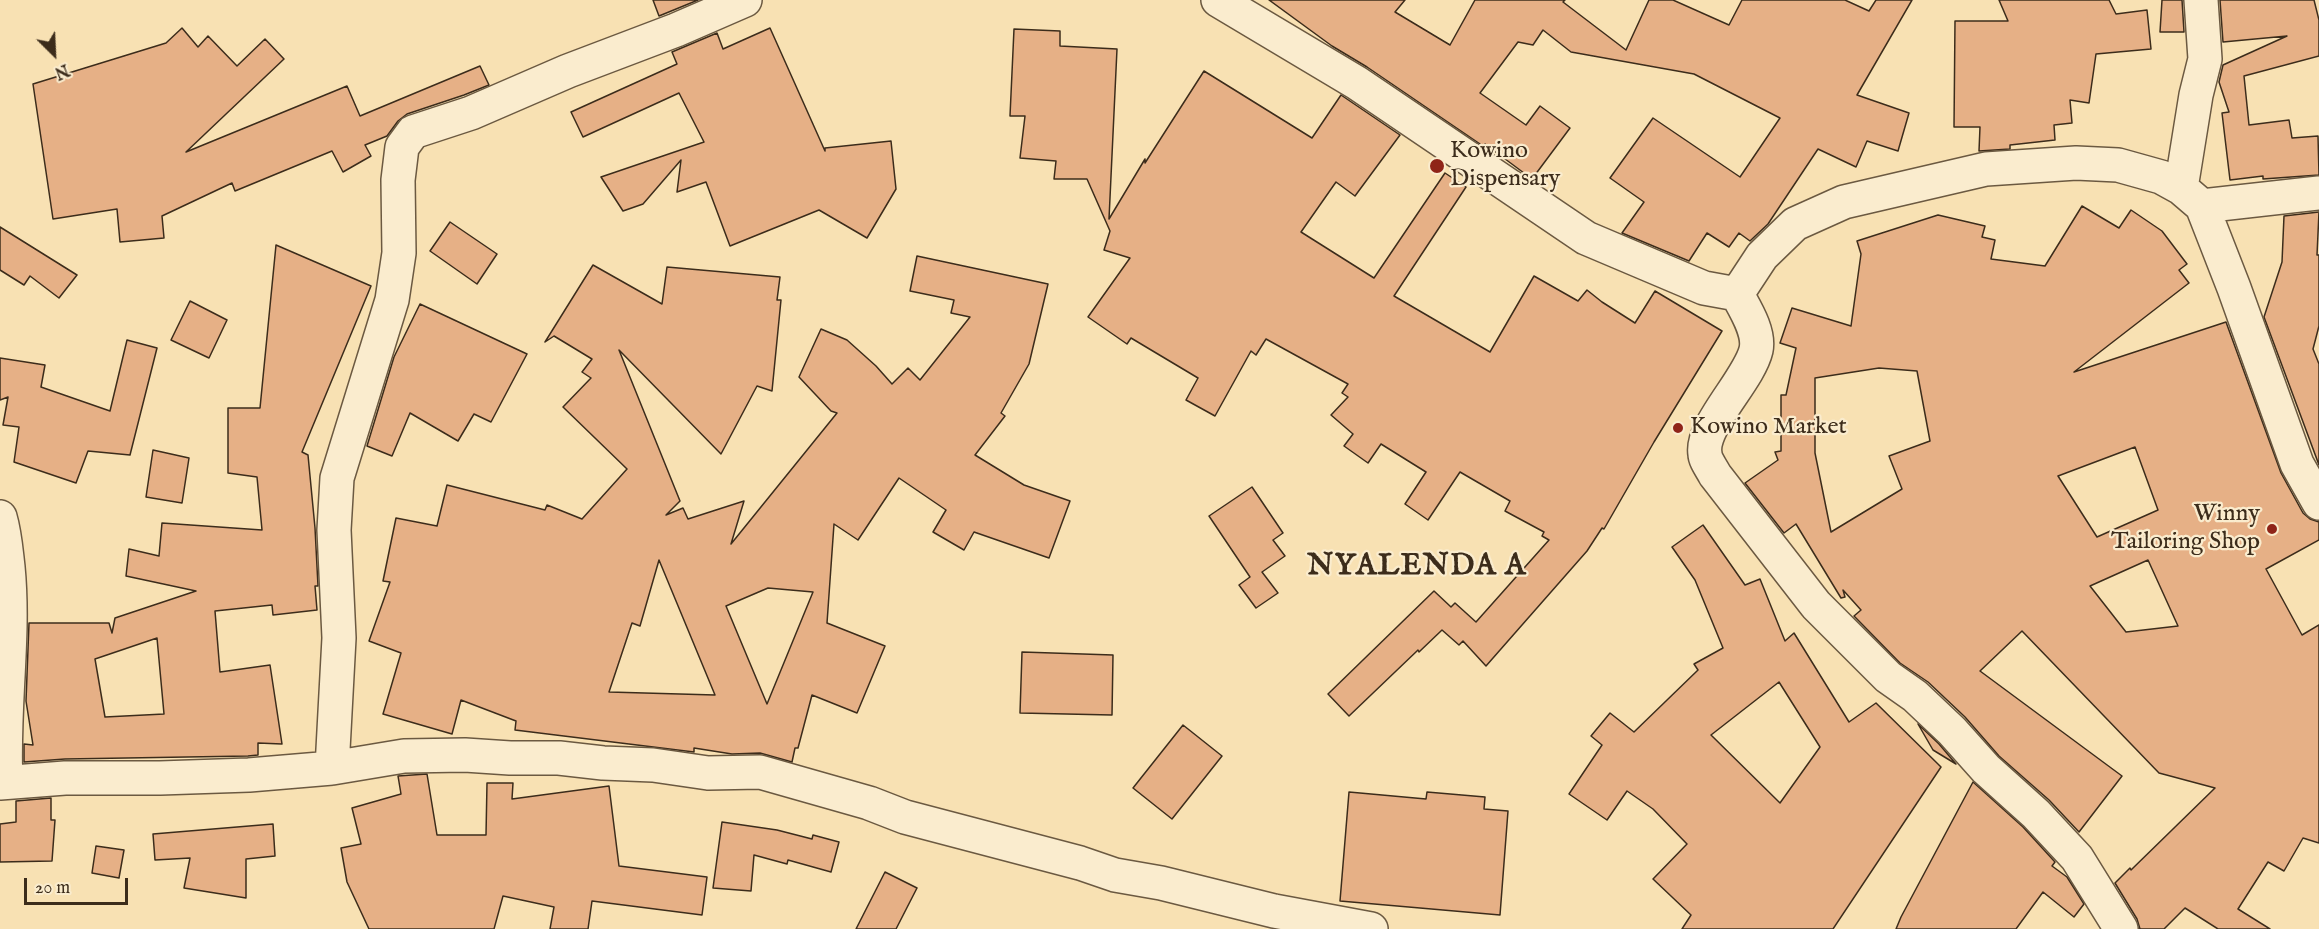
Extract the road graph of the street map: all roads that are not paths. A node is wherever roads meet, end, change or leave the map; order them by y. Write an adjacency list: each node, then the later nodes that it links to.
1 (745, 0): 10 (street)
2 (1218, 0): 4 (street)
3 (2201, 0): 6 (street)
4 (1247, 9): 7 (street)
5 (2319, 193): 6 (street)
6 (2192, 197): 7 (street); 8 (street)
7 (1737, 294): 13 (street)
8 (2319, 503)
9 (0, 517): 11 (street)
10 (332, 768): 11 (street); 12 (street)
11 (3, 783)
12 (1371, 929)
13 (2121, 929)

